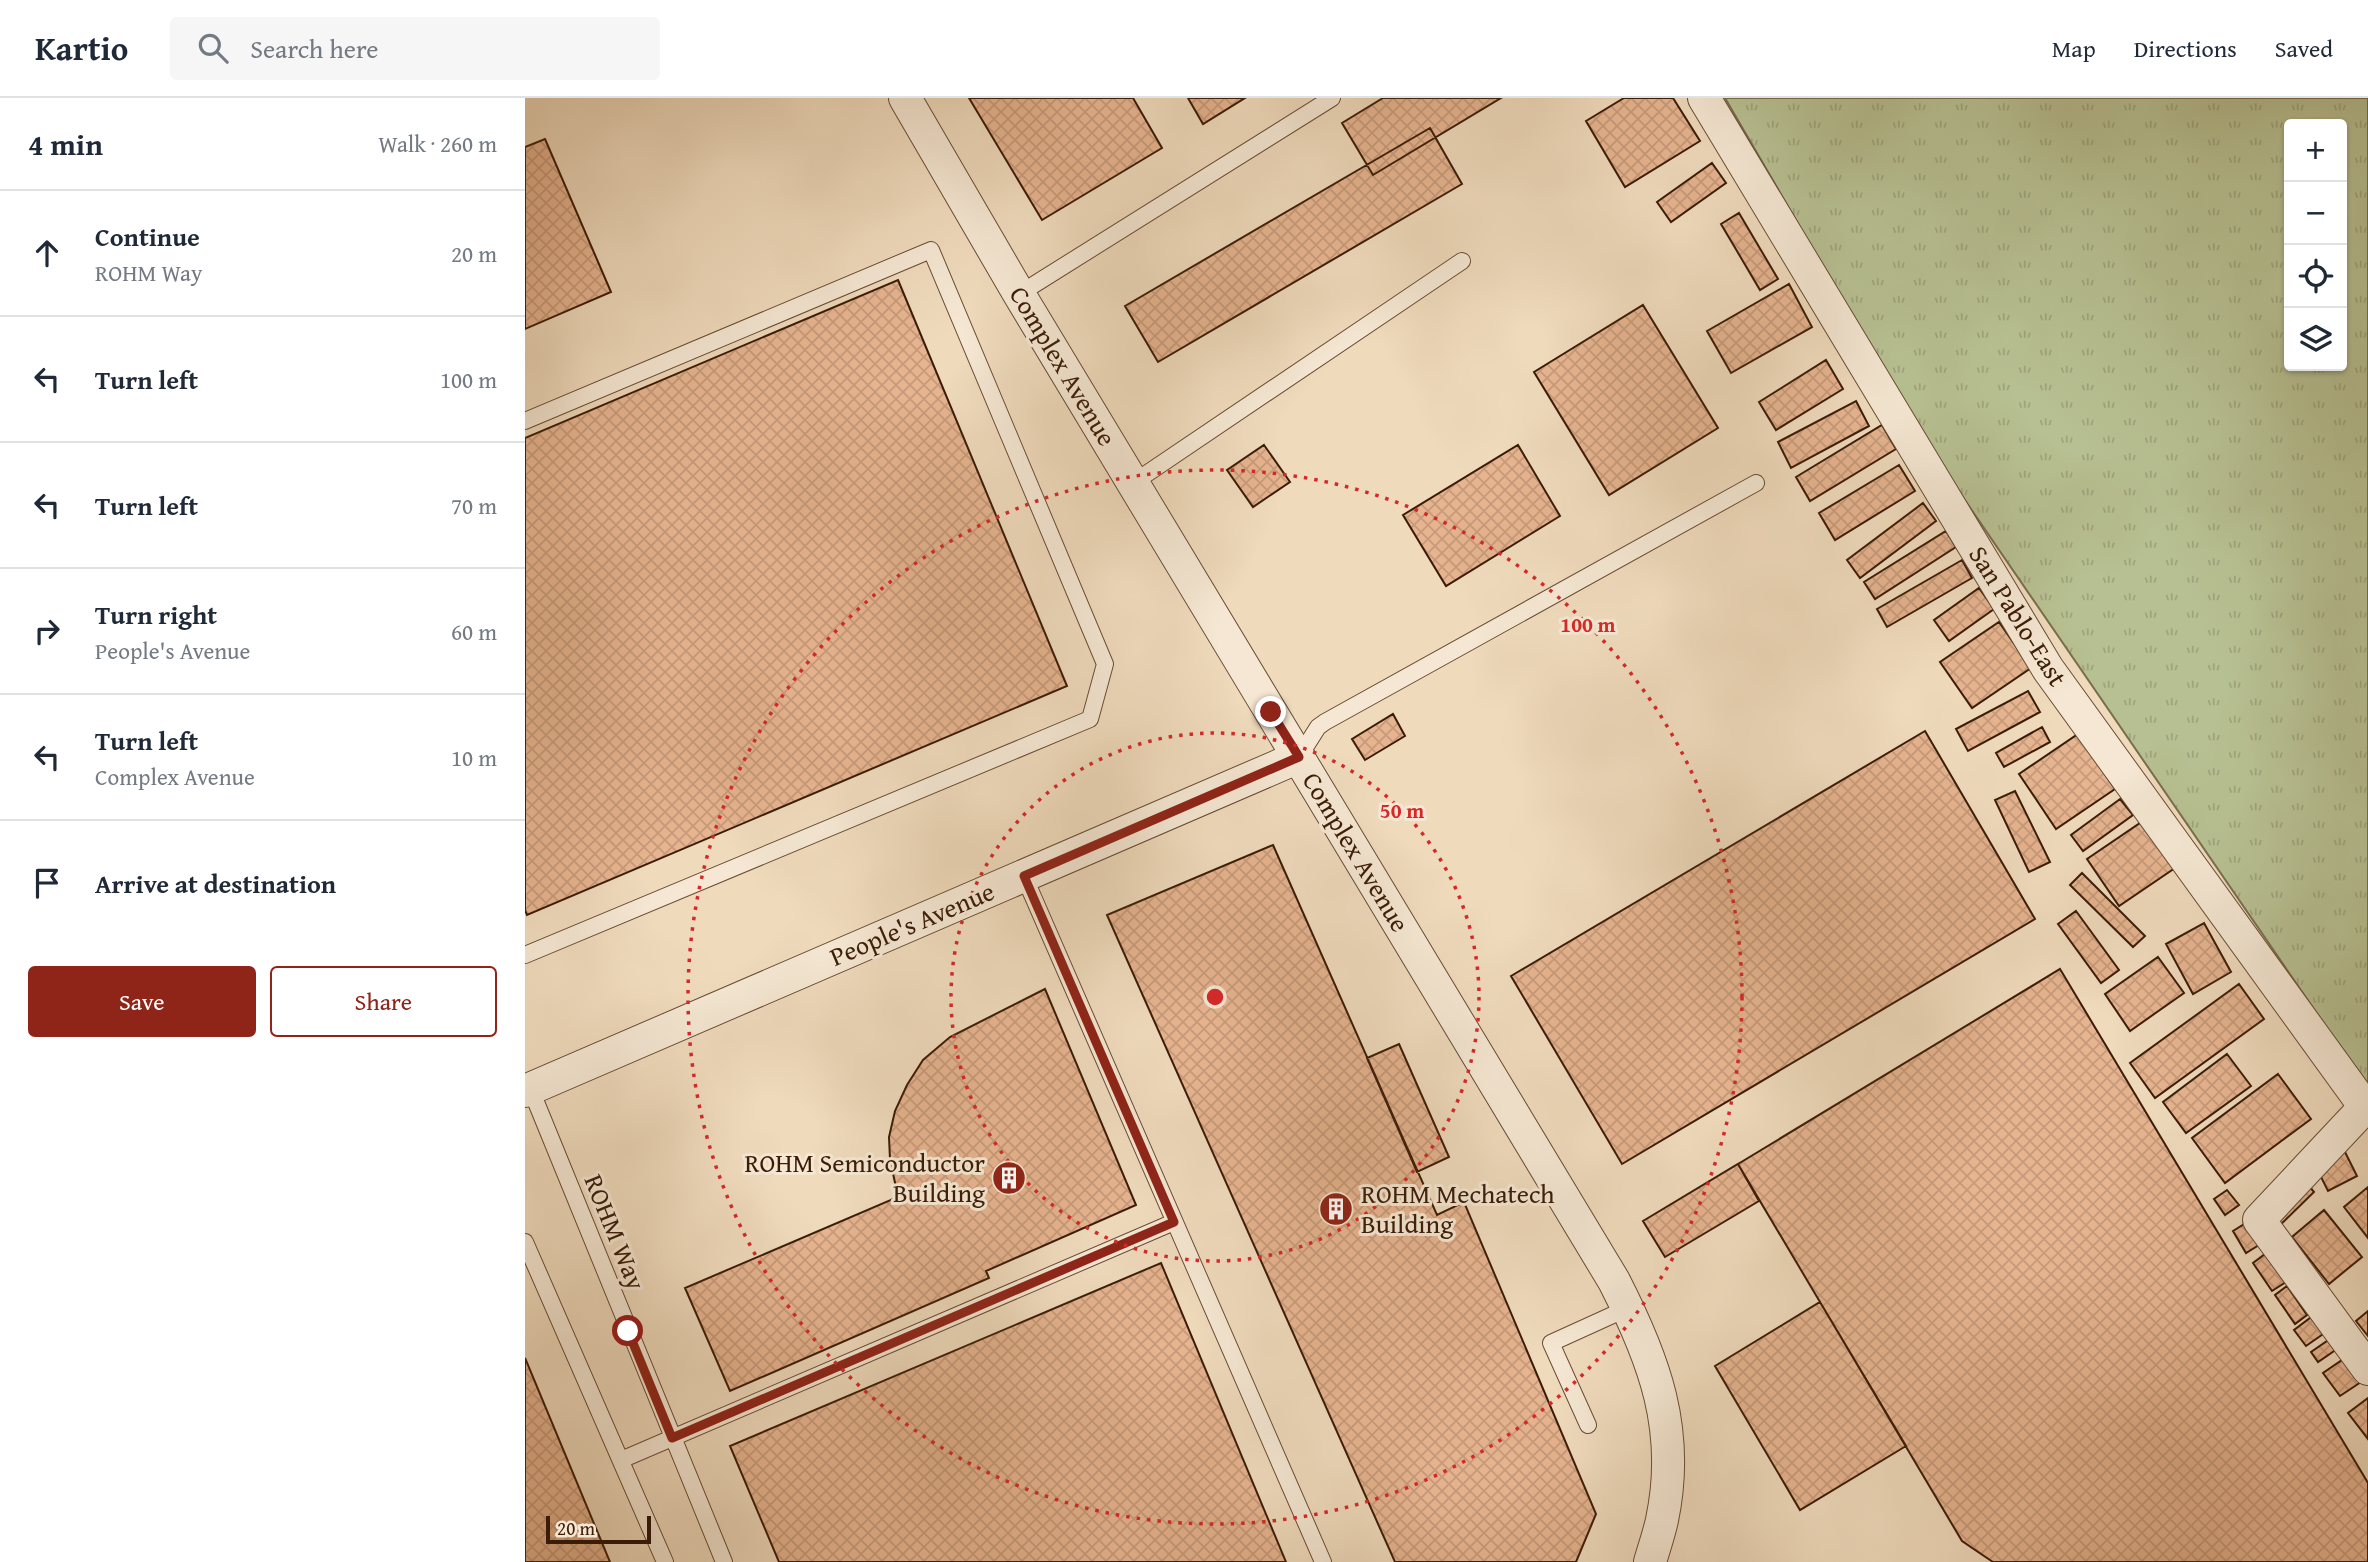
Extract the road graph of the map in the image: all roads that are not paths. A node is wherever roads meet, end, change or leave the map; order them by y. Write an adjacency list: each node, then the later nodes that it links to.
1 (905, 98): 5 (street, Complex Avenue)
2 (1332, 98): 5 (lane)
3 (1704, 98): 13 (street, San Pablo-East)
4 (1462, 261): 7 (lane)
5 (1019, 294): 7 (street, Complex Avenue)
6 (525, 421): 11 (lane)
7 (1133, 483): 9 (street, Complex Avenue)
8 (1756, 483): 9 (lane)
9 (1299, 757): 10 (street, People's Avenue); 16 (street, Complex Avenue)
10 (1024, 876): 12 (street, People's Avenue); 14 (lane)
11 (525, 955)
12 (527, 1085): 19 (lane, ROHM Way)
13 (2366, 1109): 17 (street)
14 (1174, 1222): 19 (lane); 23 (lane)
15 (525, 1242): 20 (lane)
16 (1628, 1308): 18 (lane); 24 (street, Complex Avenue)
17 (2368, 1369)
18 (1588, 1425)
19 (672, 1438): 20 (lane); 22 (lane, ROHM Way)
20 (621, 1460): 21 (lane)
21 (665, 1562)
22 (724, 1562)
23 (1323, 1562)
24 (1650, 1562)

